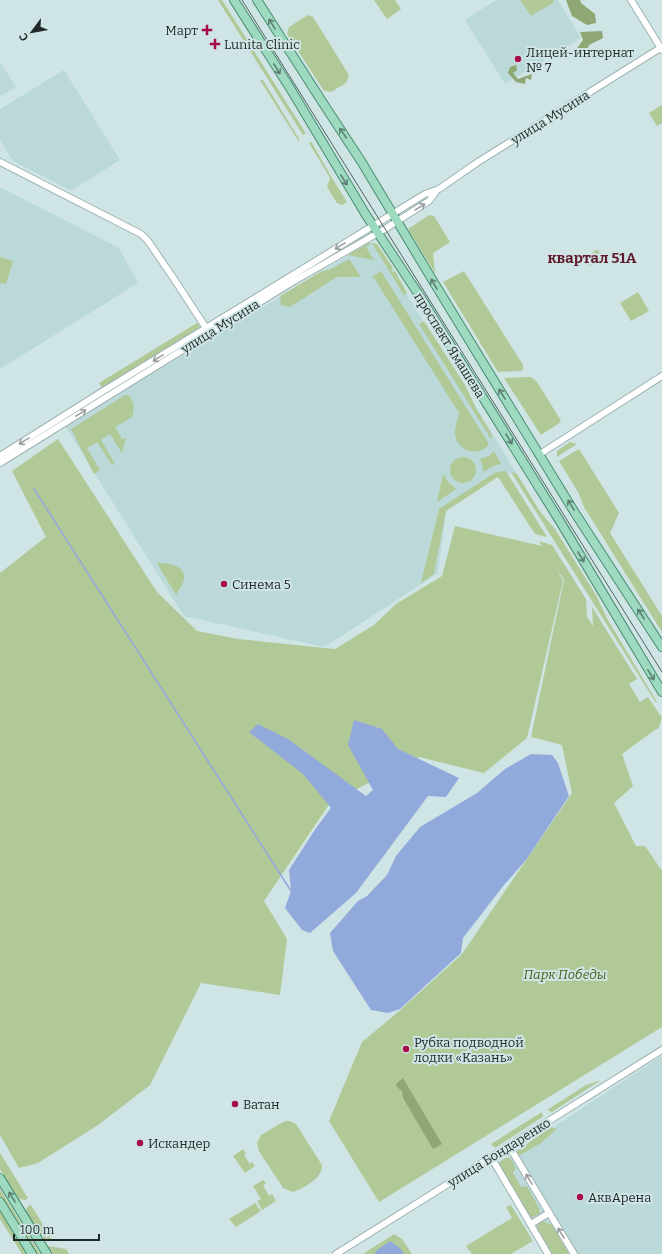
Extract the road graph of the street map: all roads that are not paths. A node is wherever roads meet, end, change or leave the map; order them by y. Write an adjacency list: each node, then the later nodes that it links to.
1 (234, 0): 7 (main road, проспект Ямашева, one-way to 7)
2 (257, 0): 6 (main road, проспект Ямашева, one-way to 2)
3 (631, 0): 4 (street)
4 (662, 48): 6 (street, улица Мусина)
5 (0, 162): 8 (street)
6 (395, 218): 7 (street, улица Мусина); 10 (main road, проспект Ямашева, one-way to 6)
7 (376, 229): 8 (street, улица Мусина); 14 (main road, проспект Ямашева, one-way to 14)
8 (208, 331): 11 (street, улица Мусина, one-way to 11); 12 (street, улица Мусина, one-way to 8)
9 (662, 376): 10 (street)
10 (540, 454): 13 (main road, проспект Ямашева, one-way to 10)
11 (0, 456)
12 (0, 463)
13 (662, 647)
14 (662, 692)
15 (662, 1050): 16 (street, улица Бондаренко)
16 (509, 1146): 17 (street, улица Бондаренко); 20 (street, one-way to 16)
17 (491, 1157): 21 (street); 24 (street, улица Бондаренко)
18 (0, 1178): 23 (main road, one-way to 18)
19 (0, 1202): 22 (main road)
20 (549, 1213): 21 (street); 26 (street, one-way to 20)
21 (531, 1224): 25 (street)
22 (32, 1254)
23 (47, 1254)
24 (336, 1254)
25 (548, 1254)
26 (574, 1254)

